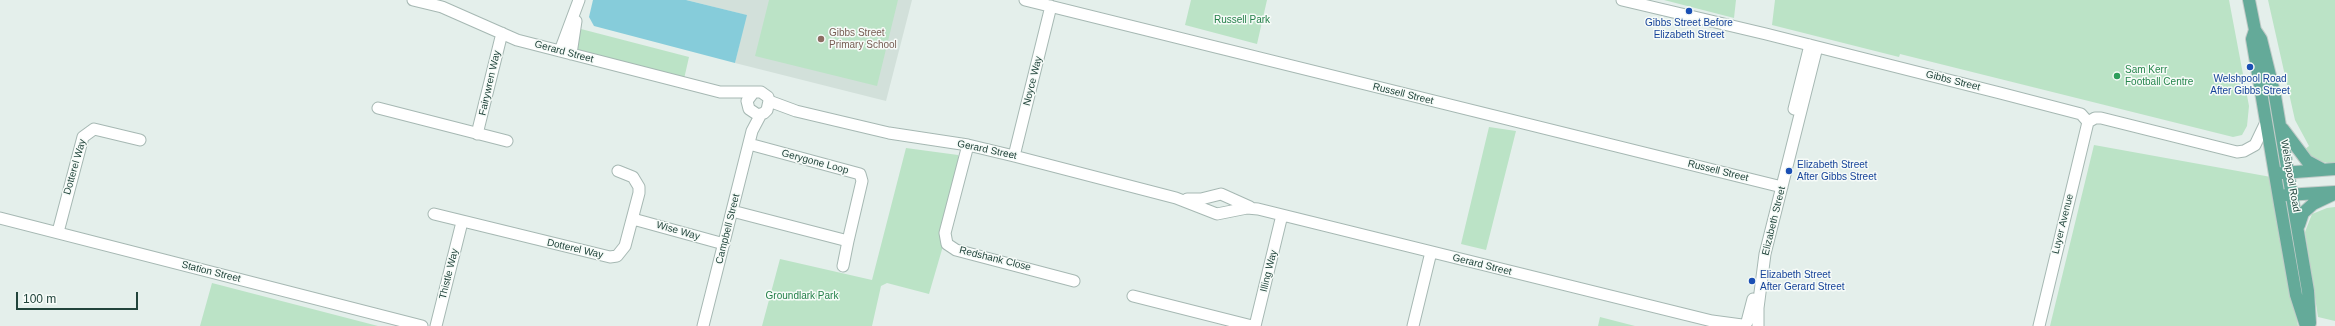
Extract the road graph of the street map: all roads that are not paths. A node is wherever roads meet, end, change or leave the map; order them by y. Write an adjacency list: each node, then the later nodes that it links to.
1 (413, 0): 8 (street, Gerard Street)
2 (1025, 0): 6 (street, Russell Street)
3 (1622, 0): 9 (street, Gibbs Street)
4 (2249, 0): 7 (main road, Welshpool Road)
5 (578, 1): 10 (street)
6 (1051, 6): 23 (street, Noyce Way); 29 (street, Russell Street)
7 (2255, 30): 16 (main road, Welshpool Road); 17 (main road, Welshpool Road)
8 (502, 33): 10 (street, Gerard Street); 18 (street, Fairywren Way)
9 (1813, 46): 15 (street, Gibbs Street); 29 (street, Elizabeth Street)
10 (566, 53): 11 (street, Gerard Street)
11 (720, 92): 12 (street, Gerard Street); 14 (street, Gerard Street)
12 (753, 94): 14 (street); 14 (street, Gerard Street)
13 (378, 108): 18 (street)
14 (759, 109): 21 (street, Campbell Street); 22 (street, Gerard Street)
15 (2088, 122): 16 (street); 56 (street, Luyer Avenue)
16 (2266, 122): 28 (main road, Welshpool Road)
17 (2280, 126): 24 (main road); 27 (main road, Welshpool Road)
18 (477, 134): 20 (street)
19 (140, 140): 42 (street, Dotterel Way)
20 (507, 141)
21 (749, 144): 35 (street, Campbell Street); 43 (street, Gerygone Loop)
22 (968, 145): 23 (street, Gerard Street); 47 (street, Redshank Close)
23 (1014, 156): 33 (street, Gerard Street)
24 (2322, 169): 25 (main road); 27 (main road)
25 (2335, 169)
26 (618, 171): 39 (street, Dotterel Way)
27 (2289, 172): 28 (main road); 31 (main road, Welshpool Road)
28 (2275, 174): 32 (main road, Welshpool Road)
29 (1778, 186): 50 (street, Elizabeth Street)
30 (2335, 193): 31 (main road); 41 (main road)
31 (2293, 194): 32 (main road); 41 (main road, Welshpool Road)
32 (2279, 196): 57 (main road, Welshpool Road)
33 (1176, 198): 34 (street, Gerard Street); 34 (street, Gerard Street)
34 (1253, 208): 37 (street, Gerard Street)
35 (732, 211): 43 (street); 44 (street, Campbell Street)
36 (434, 214): 40 (street, Dotterel Way)
37 (1282, 215): 45 (street, Gerard Street); 54 (street, Illing Way)
38 (0, 218): 42 (street, Station Street)
39 (633, 219): 40 (street, Dotterel Way); 44 (street, Wise Way)
40 (462, 222): 52 (street, Thistle Way)
41 (2298, 226): 58 (main road, Welshpool Road)
42 (58, 232): 51 (street, Station Street)
43 (848, 241): 46 (street, Gerygone Loop)
44 (724, 244): 53 (street, Campbell Street)
45 (1430, 252): 49 (street, Gerard Street); 55 (street)
46 (842, 266)
47 (1074, 281)
48 (1133, 296): 54 (street)
49 (1717, 324): 50 (street, Gerard Street)
50 (1749, 325)
51 (422, 326)
52 (436, 326)
53 (703, 326)
54 (1254, 326)
55 (1413, 326)
56 (2039, 326)
57 (2306, 326)
58 (2310, 326)

